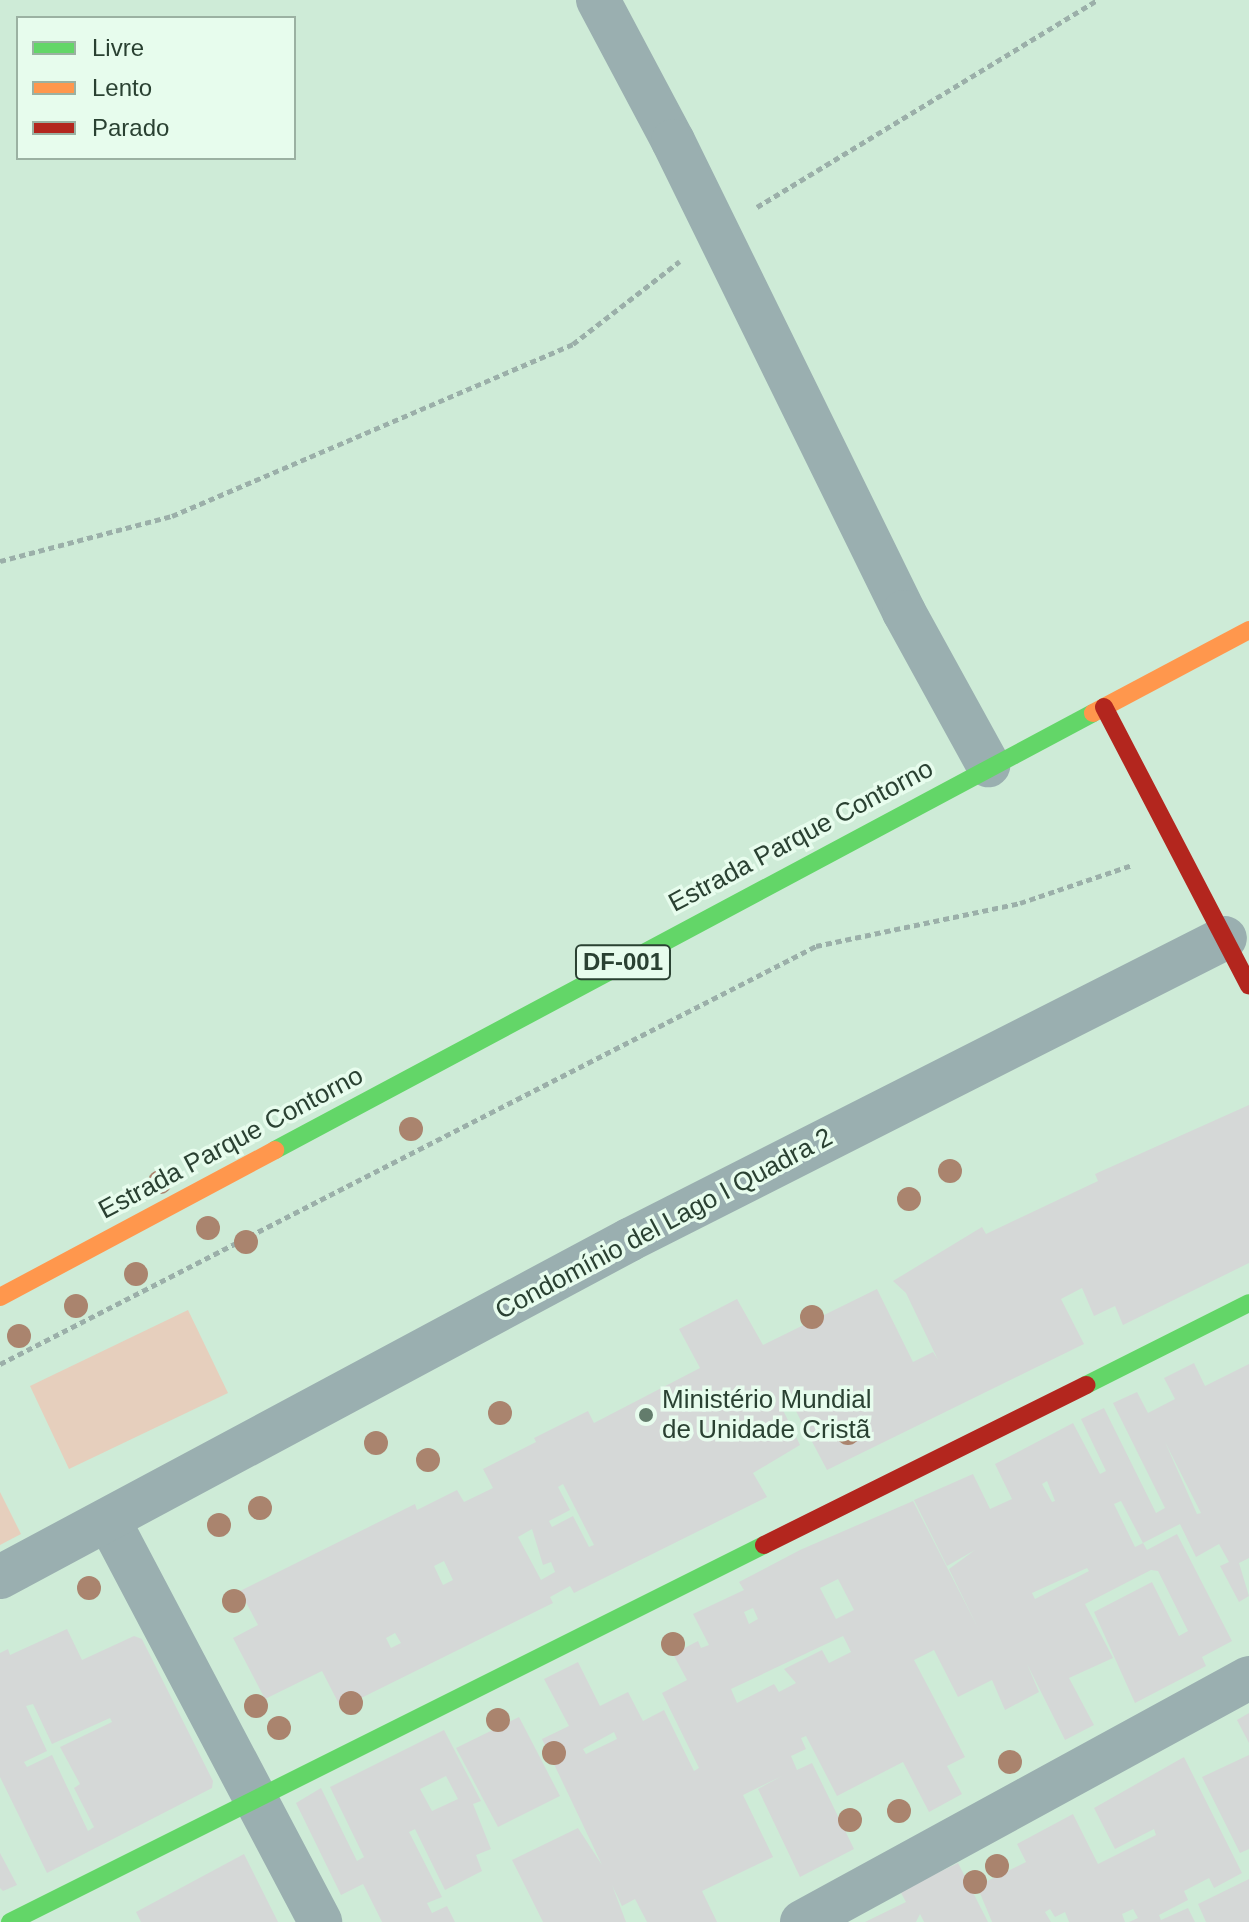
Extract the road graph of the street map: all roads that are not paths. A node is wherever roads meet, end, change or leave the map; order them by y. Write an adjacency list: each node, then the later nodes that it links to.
1 (598, 0): 4 (street)
2 (1249, 630): 3 (street, Estrada Parque Contorno / DF-001)
3 (1104, 707): 4 (street, Estrada Parque Contorno / DF-001); 5 (street)
4 (988, 765): 7 (street, Estrada Parque Contorno / DF-001)
5 (1225, 938): 6 (street); 9 (street, Condomínio del Lago I Quadra 2)
6 (1249, 985)
7 (0, 1297)
8 (1249, 1303): 12 (street)
9 (109, 1521): 10 (street, Condomínio del Lago I Quadra 2); 12 (street)
10 (0, 1577)
11 (1249, 1678): 15 (street)
12 (254, 1796): 13 (street); 14 (street)
13 (10, 1922)
14 (320, 1922)
15 (802, 1922)

